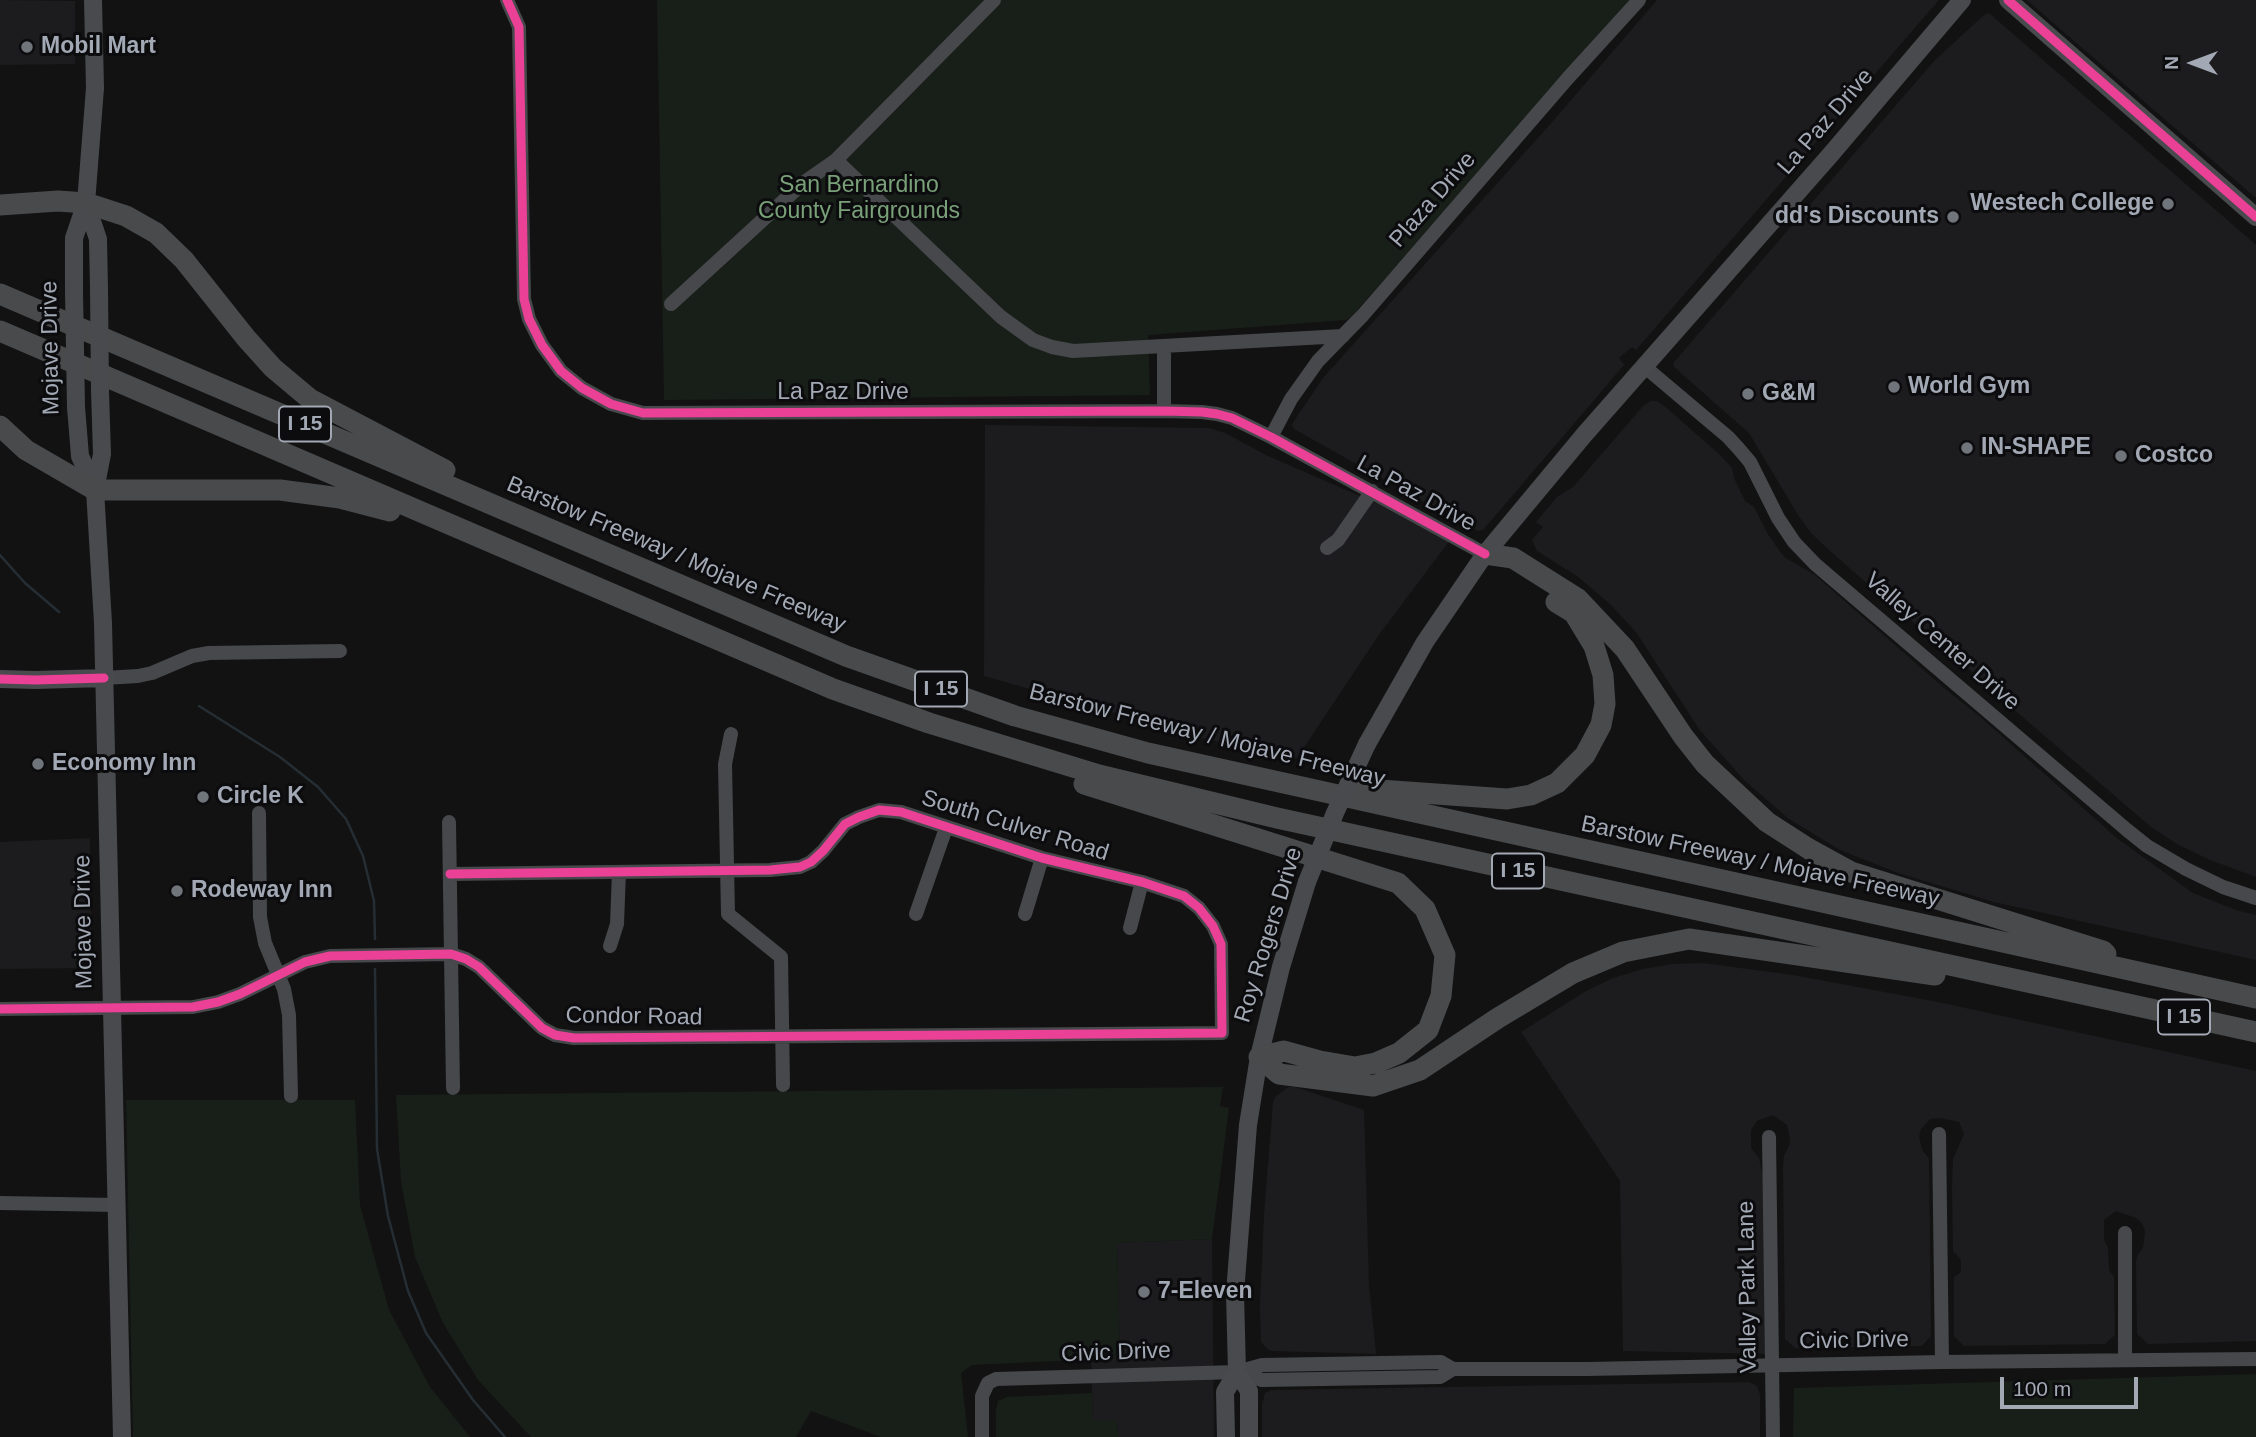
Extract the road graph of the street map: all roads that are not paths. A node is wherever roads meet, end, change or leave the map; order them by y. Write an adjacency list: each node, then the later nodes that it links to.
1 (93, 0): 8 (main road, Mojave Drive)
2 (506, 0): 17 (street, La Paz Drive)
3 (994, 0): 7 (street)
4 (1639, 0): 14 (street, Plaza Drive)
5 (1962, 0): 16 (main road, La Paz Drive)
6 (2008, 0): 10 (main road)
7 (836, 160): 12 (street); 15 (street)
8 (86, 203): 9 (highway); 20 (main road, Mojave Drive, bridge); 20 (main road, Mojave Drive, bridge); 25 (highway)
9 (0, 205)
10 (2256, 217)
11 (0, 294): 25 (highway, Barstow Freeway / Mojave Freeway / I 15)
12 (671, 304)
13 (0, 331): 22 (highway, I 15)
14 (1343, 336): 15 (street); 19 (street, Plaza Drive)
15 (1164, 346): 17 (street)
16 (1646, 366): 24 (main road, La Paz Drive); 40 (street, Valley Center Drive)
17 (1164, 411): 19 (street, La Paz Drive)
18 (0, 426): 20 (highway)
19 (1271, 437): 21 (street, La Paz Drive)
20 (95, 490): 22 (highway); 27 (main road, Mojave Drive)
21 (1372, 491): 23 (street); 24 (street, La Paz Drive)
22 (460, 529): 29 (highway, I 15)
23 (1327, 548)
24 (1485, 554): 31 (highway); 46 (highway); 55 (main road, Roy Rogers Drive, bridge)
25 (609, 555): 31 (highway, Barstow Freeway / Mojave Freeway / I 15)
26 (340, 651): 27 (street)
27 (104, 678): 28 (main road); 51 (main road, Mojave Drive)
28 (0, 679)
29 (929, 723): 49 (highway, I 15); 55 (highway)
30 (731, 734): 36 (street)
31 (1285, 784): 46 (highway, Barstow Freeway / Mojave Freeway / I 15)
32 (259, 813): 47 (street)
33 (449, 822): 38 (street)
34 (946, 828): 35 (street, South Culver Road); 36 (street, South Culver Road); 41 (street)
35 (1042, 858): 39 (street, South Culver Road); 42 (street)
36 (726, 870): 37 (street, South Culver Road); 54 (street)
37 (619, 872): 38 (street, South Culver Road); 44 (street)
38 (450, 874): 45 (street)
39 (1142, 882): 43 (street); 53 (street, South Culver Road)
40 (2256, 898)
41 (916, 914)
42 (1026, 914)
43 (1130, 928)
44 (610, 946)
45 (451, 954): 47 (street, Condor Road); 54 (street, Condor Road); 57 (street)
46 (2120, 967): 48 (highway, Barstow Freeway / Mojave Freeway / I 15)
47 (278, 974): 51 (street, Condor Road); 58 (street)
48 (2256, 998)
49 (2112, 1001): 52 (highway, I 15); 55 (highway)
50 (0, 1009): 51 (street, Condor Road)
51 (110, 1009): 62 (main road, Mojave Drive)
52 (2256, 1032)
53 (1223, 1033): 54 (street, Condor Road)
54 (784, 1038): 56 (street)
55 (1259, 1057): 68 (main road, Roy Rogers Drive)
56 (783, 1086)
57 (453, 1088)
58 (291, 1096)
59 (1940, 1134): 66 (street)
60 (1769, 1136): 67 (street, Valley Park Lane)
61 (0, 1203): 62 (street)
62 (116, 1205): 69 (main road, Mojave Drive)
63 (2124, 1233): 65 (street)
64 (2256, 1359): 65 (street, Civic Drive)
65 (2126, 1360): 66 (street, Civic Drive)
66 (1942, 1362): 67 (street, Civic Drive)
67 (1772, 1366): 68 (street, Civic Drive); 73 (street, Valley Park Lane)
68 (1237, 1372): 70 (street, Civic Drive); 71 (main road, Roy Rogers Drive); 72 (main road, Roy Rogers Drive)
69 (122, 1437)
70 (982, 1437)
71 (1227, 1437)
72 (1249, 1437)
73 (1773, 1437)

